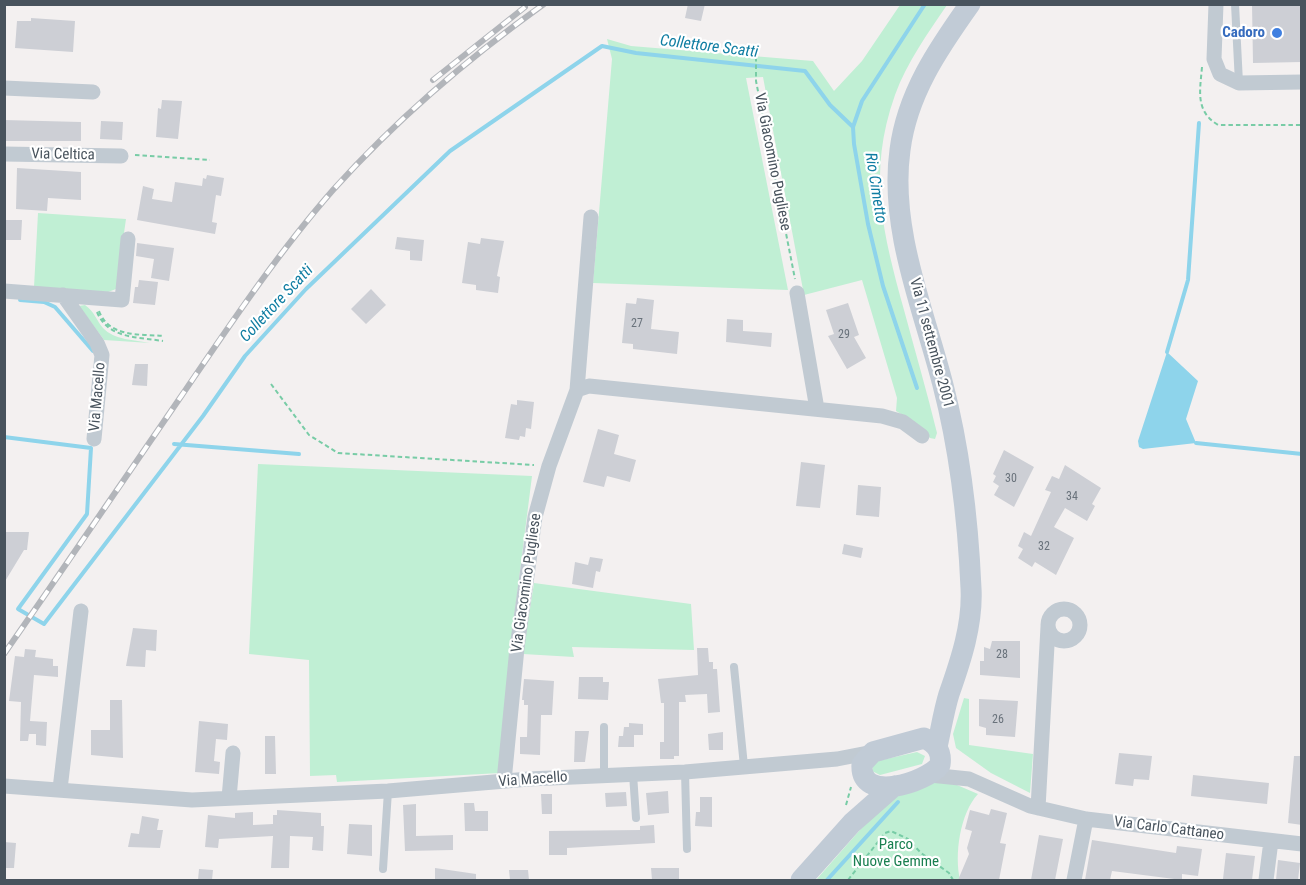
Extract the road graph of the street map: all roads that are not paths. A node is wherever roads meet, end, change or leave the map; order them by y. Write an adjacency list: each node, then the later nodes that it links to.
1 (970, 4): 24 (main road, Via 11 settembre 2001)
2 (1216, 4): 5 (street)
3 (1235, 4): 5 (lane)
4 (1302, 82): 5 (street)
5 (1239, 83)
6 (4, 88): 7 (street)
7 (93, 92)
8 (4, 154): 9 (street, Via Celtica)
9 (121, 156)
10 (591, 217): 15 (street, Via Giacomino Pugliese)
11 (128, 239): 14 (street)
12 (4, 291): 14 (street)
13 (797, 293): 16 (street)
14 (63, 295): 18 (street, Via Macello)
15 (577, 390): 16 (street); 36 (street, Via Giacomino Pugliese)
16 (818, 409): 17 (street)
17 (922, 436)
18 (94, 439)
19 (81, 611): 39 (street)
20 (1048, 627): 21 (street); 21 (street); 22 (street)
21 (1058, 640): 22 (street)
22 (1048, 653): 42 (street)
23 (734, 667): 31 (lane)
24 (949, 696): 26 (main road, Via 11 settembre 2001); 30 (main road, Via 11 settembre 2001)
25 (604, 728): 34 (lane)
26 (913, 739): 27 (main road, Via 11 settembre 2001); 30 (main road)
27 (873, 752): 29 (street, Via Macello); 35 (main road)
28 (233, 753): 41 (street)
29 (837, 759): 31 (street, Via Macello); 35 (street, Via Macello)
30 (936, 760): 38 (main road); 42 (street, Via Carlo Cattaneo)
31 (744, 766): 32 (street, Via Macello)
32 (686, 772): 33 (street, Via Macello); 48 (lane)
33 (633, 774): 34 (street, Via Macello); 44 (lane)
34 (604, 776): 36 (street, Via Macello)
35 (859, 778): 38 (main road); 43 (main road)
36 (504, 781): 40 (street, Via Macello)
37 (4, 786): 39 (street, Via Macello)
38 (894, 786): 43 (main road)
39 (60, 789): 41 (street, Via Macello)
40 (388, 791): 41 (street, Via Macello); 49 (lane)
41 (229, 798)
42 (1038, 808): 45 (street, Via Carlo Cattaneo)
43 (848, 815): 50 (main road)
44 (636, 818)
45 (1086, 819): 46 (street, Via Carlo Cattaneo); 51 (street)
46 (1271, 841): 47 (street, Via Carlo Cattaneo); 52 (street)
47 (1302, 844)
48 (687, 849)
49 (383, 869)
50 (801, 880)
51 (1074, 880)
52 (1266, 880)

